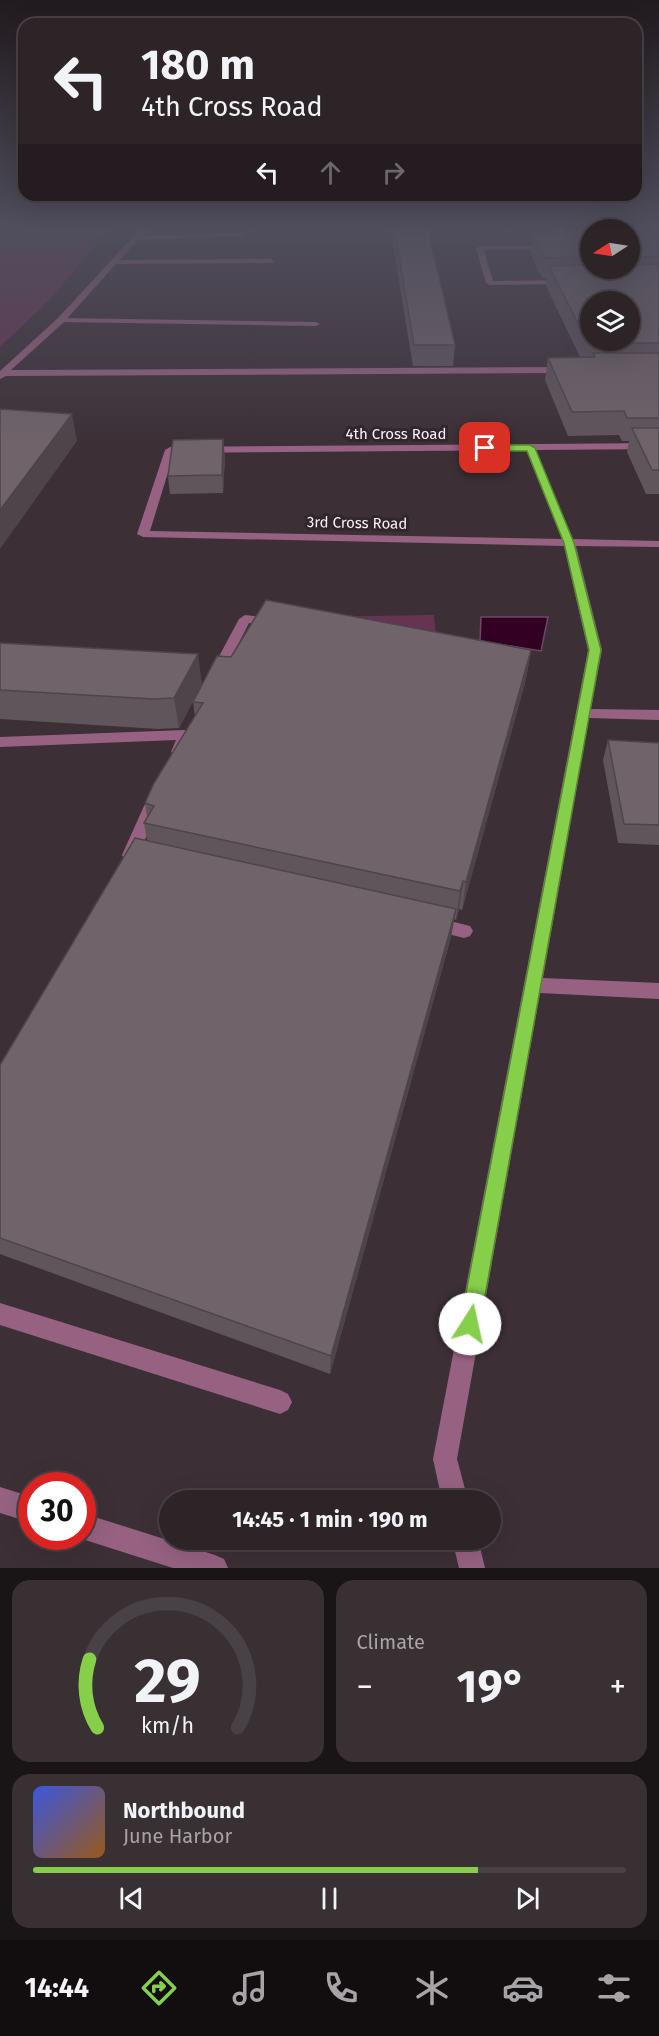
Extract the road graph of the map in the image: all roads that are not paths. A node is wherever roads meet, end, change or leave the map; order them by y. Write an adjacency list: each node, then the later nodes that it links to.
1 (80, 299): 2 (street)
2 (61, 320): 3 (street); 5 (street)
3 (315, 324)
4 (575, 370): 5 (street)
5 (1, 375)
6 (659, 446): 7 (street, 4th Cross Road)
7 (530, 448): 8 (street, 4th Cross Road); 9 (street)
8 (170, 450): 9 (street, 3rd Cross Road)
9 (569, 543): 10 (street, 3rd Cross Road); 13 (street)
10 (659, 544)
11 (288, 625): 12 (street)
12 (211, 685)
13 (582, 713): 14 (street); 21 (street)
14 (659, 715)
15 (0, 742): 16 (street)
16 (171, 765)
17 (157, 796): 18 (street)
18 (131, 860)
19 (417, 921): 20 (street)
20 (464, 931)
21 (532, 986): 22 (street); 25 (street)
22 (659, 991)
23 (0, 1314): 24 (street)
24 (280, 1402)
25 (453, 1490)
26 (0, 1500): 27 (street)
27 (18, 1506)
28 (96, 1530): 30 (street)
29 (468, 1550): 31 (street)
30 (215, 1568)
31 (472, 1568)

